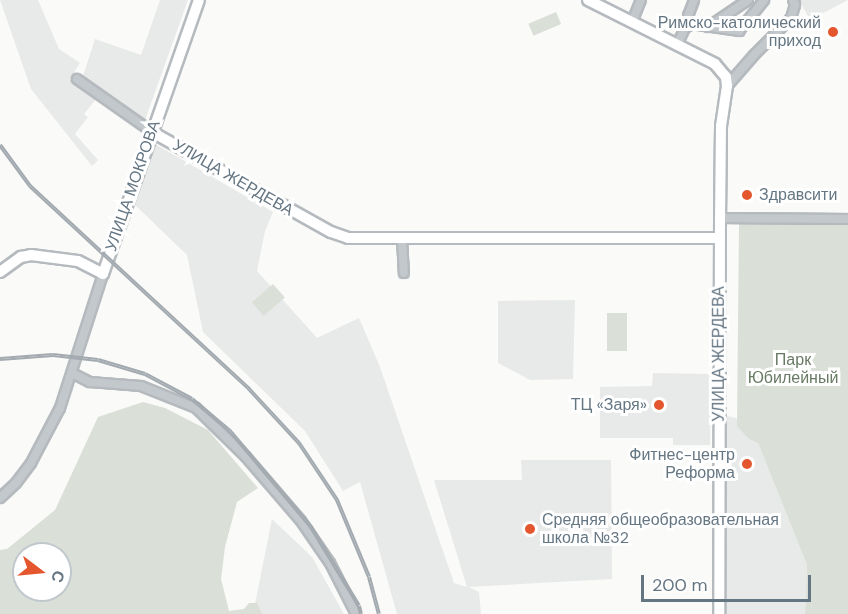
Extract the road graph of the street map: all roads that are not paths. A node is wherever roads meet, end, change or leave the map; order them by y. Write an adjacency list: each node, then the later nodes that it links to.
1 (199, 0): 15 (main road, УЛИЦА МОКРОВА)
2 (588, 0): 9 (main road)
3 (630, 0): 8 (street)
4 (694, 0): 10 (street)
5 (748, 0): 11 (street)
6 (764, 0): 11 (street)
7 (793, 0): 14 (street)
8 (640, 3): 9 (street)
9 (632, 22): 12 (main road)
10 (688, 26): 11 (street); 12 (street)
11 (708, 27)
12 (677, 45): 14 (main road)
13 (77, 79): 15 (street, УЛИЦА ЖЕРДЕВА)
14 (728, 86): 16 (main road, УЛИЦА ЖЕРДЕВА)
15 (152, 132): 18 (main road, УЛИЦА ЖЕРДЕВА); 22 (main road, УЛИЦА МОКРОВА)
16 (720, 218): 17 (street); 19 (main road, УЛИЦА ЖЕРДЕВА)
17 (848, 219)
18 (402, 238): 19 (main road, УЛИЦА ЖЕРДЕВА); 21 (street)
19 (720, 238): 26 (main road, УЛИЦА ЖЕРДЕВА)
20 (0, 272): 22 (main road)
21 (404, 273)
22 (103, 274): 23 (street, УЛИЦА МОКРОВА)
23 (72, 374): 24 (street, УЛИЦА МОКРОВА); 25 (street)
24 (0, 498)
25 (356, 614)
26 (719, 614)

